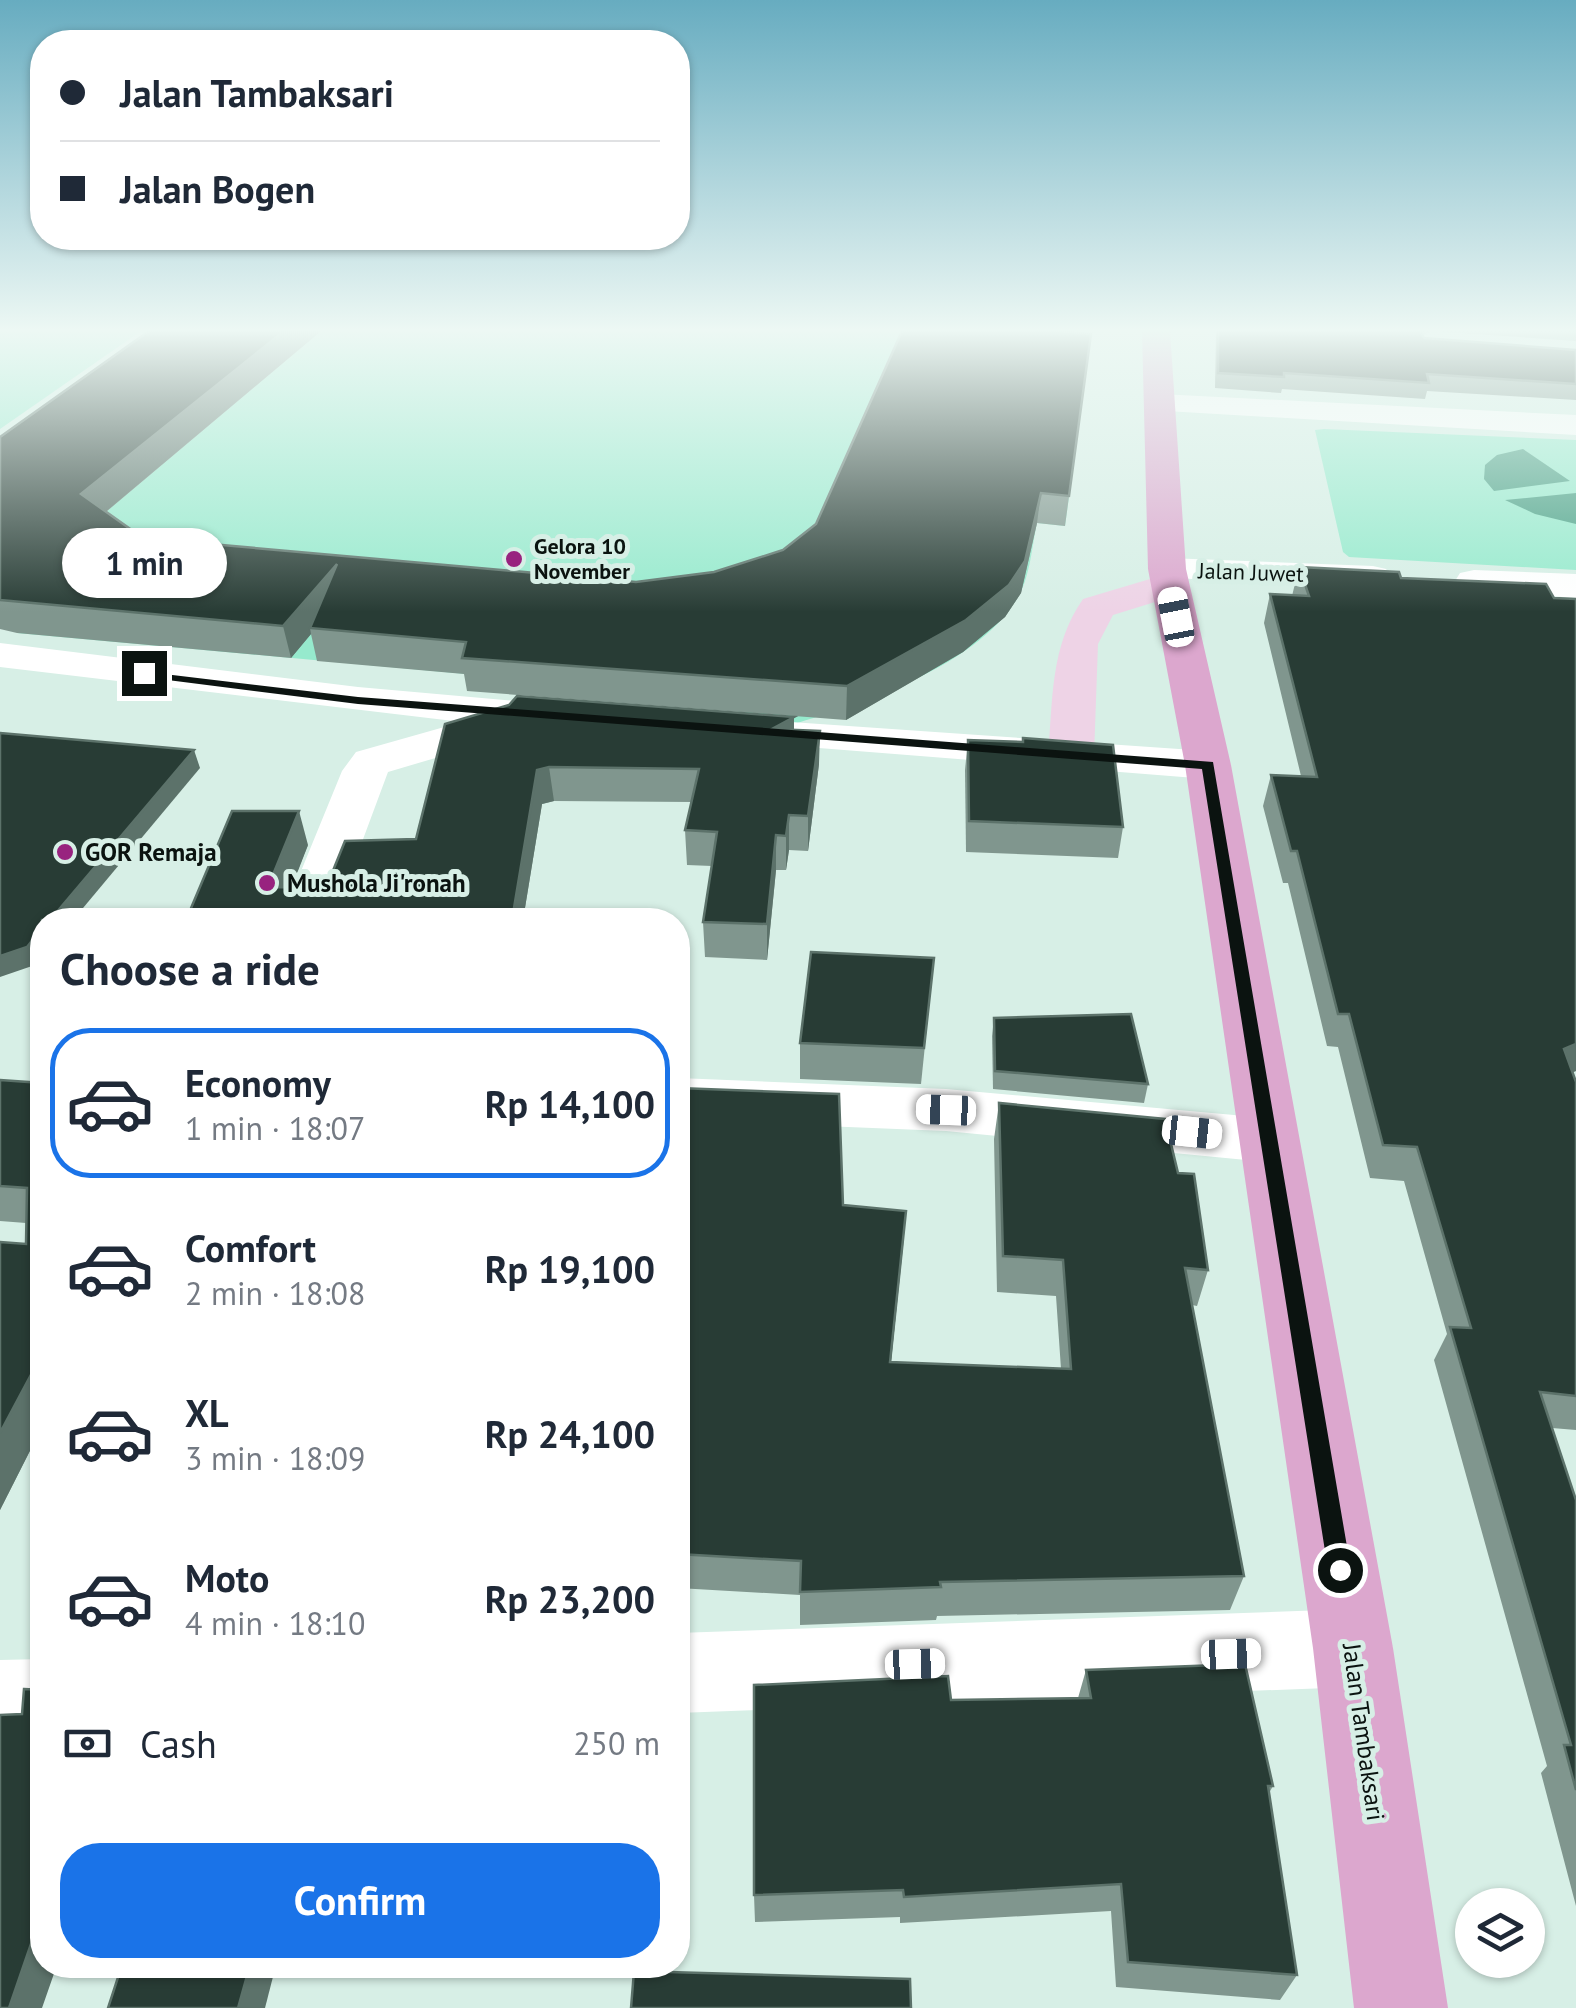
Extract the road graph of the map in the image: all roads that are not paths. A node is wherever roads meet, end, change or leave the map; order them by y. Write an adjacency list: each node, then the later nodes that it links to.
1 (1161, 425): 2 (main road, Jalan Tambaksari)
2 (1168, 577): 3 (street, Jalan Juwet); 8 (main road); 9 (main road, Jalan Tambaksari)
3 (1564, 597)
4 (0, 655): 5 (street)
5 (534, 716): 6 (street); 10 (street)
6 (594, 720)
7 (713, 729): 8 (street)
8 (1071, 756): 9 (street)
9 (1208, 765): 12 (main road, Jalan Tambaksari)
10 (311, 908)
11 (690, 1099): 12 (street)
12 (1266, 1140): 13 (main road, Jalan Tambaksari)
13 (1352, 1648): 14 (street); 17 (main road, Jalan Tambaksari)
14 (690, 1672)
15 (30, 1700): 16 (street)
16 (0, 1701)
17 (1400, 2008)

